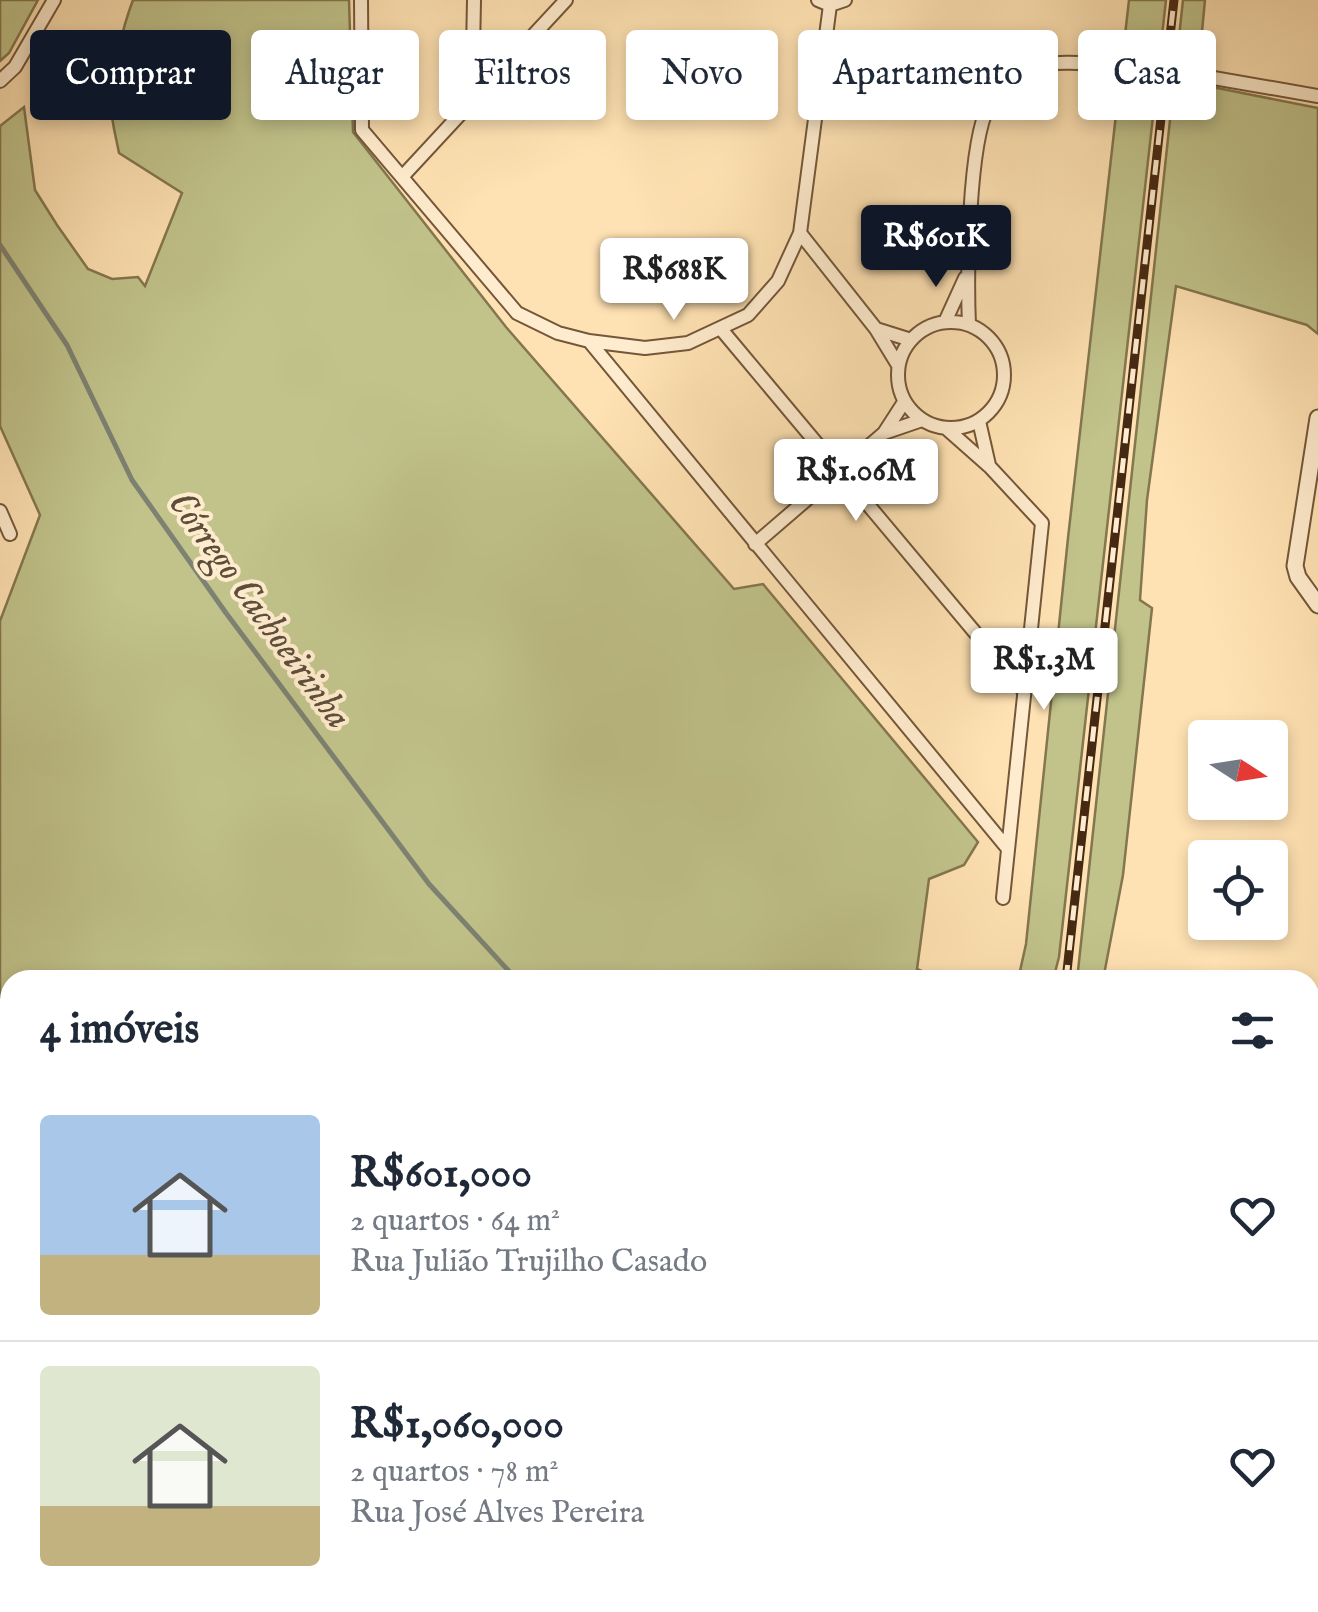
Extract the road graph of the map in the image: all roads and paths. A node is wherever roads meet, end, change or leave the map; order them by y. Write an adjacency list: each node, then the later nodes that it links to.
1 (54, 0): 9 (street)
2 (360, 0): 12 (street)
3 (474, 0): 7 (street)
4 (566, 0): 8 (street)
5 (845, 0): 6 (street)
6 (824, 2): 13 (street)
7 (473, 30)
8 (538, 30)
9 (0, 81)
10 (1318, 96): 14 (street, bridge)
11 (454, 120): 12 (street)
12 (402, 177): 20 (street)
13 (800, 233): 17 (street); 18 (street)
14 (966, 276): 15 (street); 16 (street)
15 (945, 322): 16 (street); 19 (street)
16 (969, 325): 25 (street)
17 (721, 329): 20 (street); 29 (street)
18 (876, 329): 19 (street); 21 (street)
19 (911, 340): 21 (street)
20 (589, 341): 32 (street)
21 (898, 365): 22 (street)
22 (904, 402): 24 (street); 27 (street)
23 (1318, 418): 33 (street)
24 (922, 420): 26 (street); 27 (street)
25 (978, 420): 26 (street); 28 (street)
26 (946, 429): 28 (street)
27 (884, 432): 29 (street)
28 (990, 467): 35 (street)
29 (839, 470): 32 (street); 35 (street)
30 (0, 511): 31 (street)
31 (10, 534)
32 (755, 544): 36 (street)
33 (1312, 587): 34 (street)
34 (1318, 605)
35 (1024, 691): 36 (street)
36 (1008, 849): 37 (street)
37 (1003, 898)

